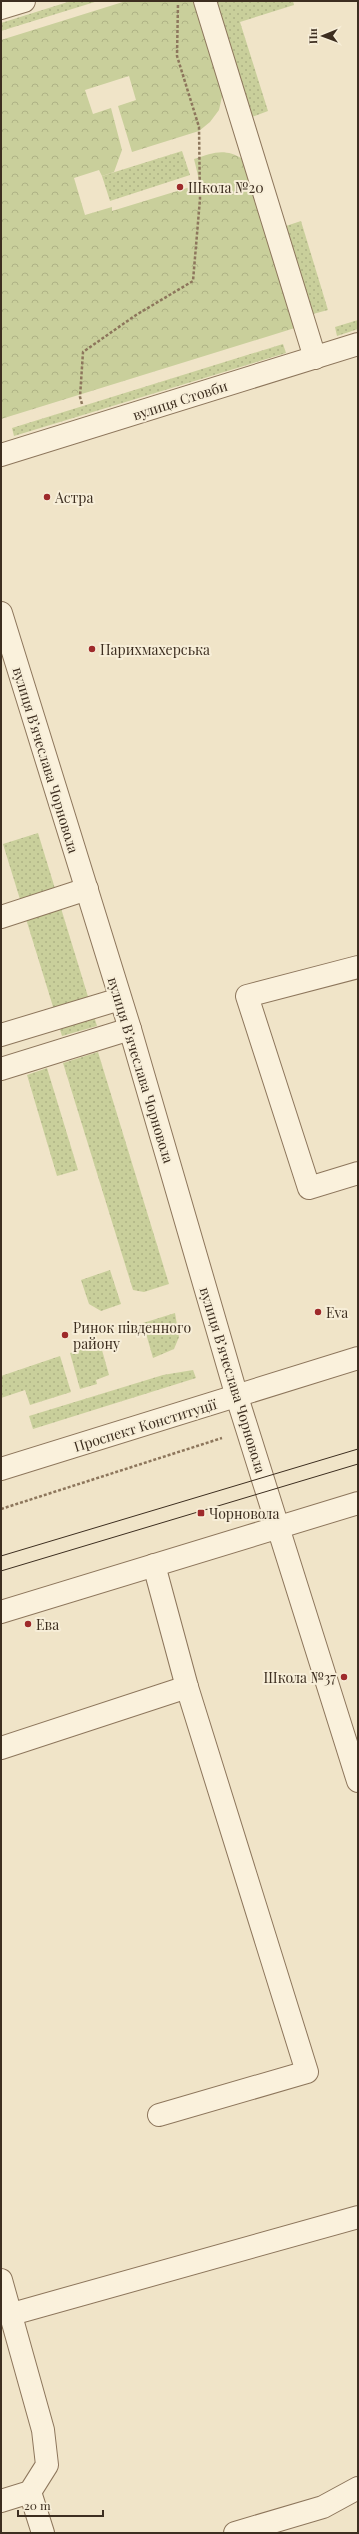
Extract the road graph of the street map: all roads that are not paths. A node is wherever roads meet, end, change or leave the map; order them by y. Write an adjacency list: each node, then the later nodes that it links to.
1 (24, 1): 3 (street)
2 (205, 1): 5 (street)
3 (1, 8)
4 (358, 344): 5 (street, вулиця Стовби)
5 (315, 358): 6 (street, вулиця Стовби)
6 (1, 455)
7 (1, 613): 8 (street, вулиця Вʼячеслава Чорновола)
8 (87, 889): 9 (street); 11 (street, вулиця Вʼячеслава Чорновола)
9 (1, 917)
10 (358, 967): 15 (street)
11 (120, 999): 12 (street, вулиця Вʼячеслава Чорновола); 13 (street)
12 (130, 1029): 14 (street); 17 (street, вулиця Вʼячеслава Чорновола)
13 (1, 1035)
14 (1, 1069)
15 (358, 1173)
16 (358, 1358): 17 (street, Проспект Конституції)
17 (237, 1396): 18 (street, Проспект Конституції); 20 (street, вулиця Вʼячеслава Чорновола)
18 (1, 1469)
19 (358, 1503): 20 (street)
20 (280, 1527): 21 (street); 25 (street)
21 (154, 1565): 22 (street); 23 (street)
22 (1, 1612)
23 (187, 1687): 24 (street); 26 (street)
24 (1, 1748)
25 (358, 1781)
26 (159, 2115)
27 (358, 2217): 29 (street)
28 (1, 2280): 29 (street)
29 (12, 2314): 31 (street)
30 (358, 2488): 34 (street)
31 (30, 2492): 32 (street); 33 (street)
32 (1, 2501)
33 (43, 2533)
34 (235, 2533)

